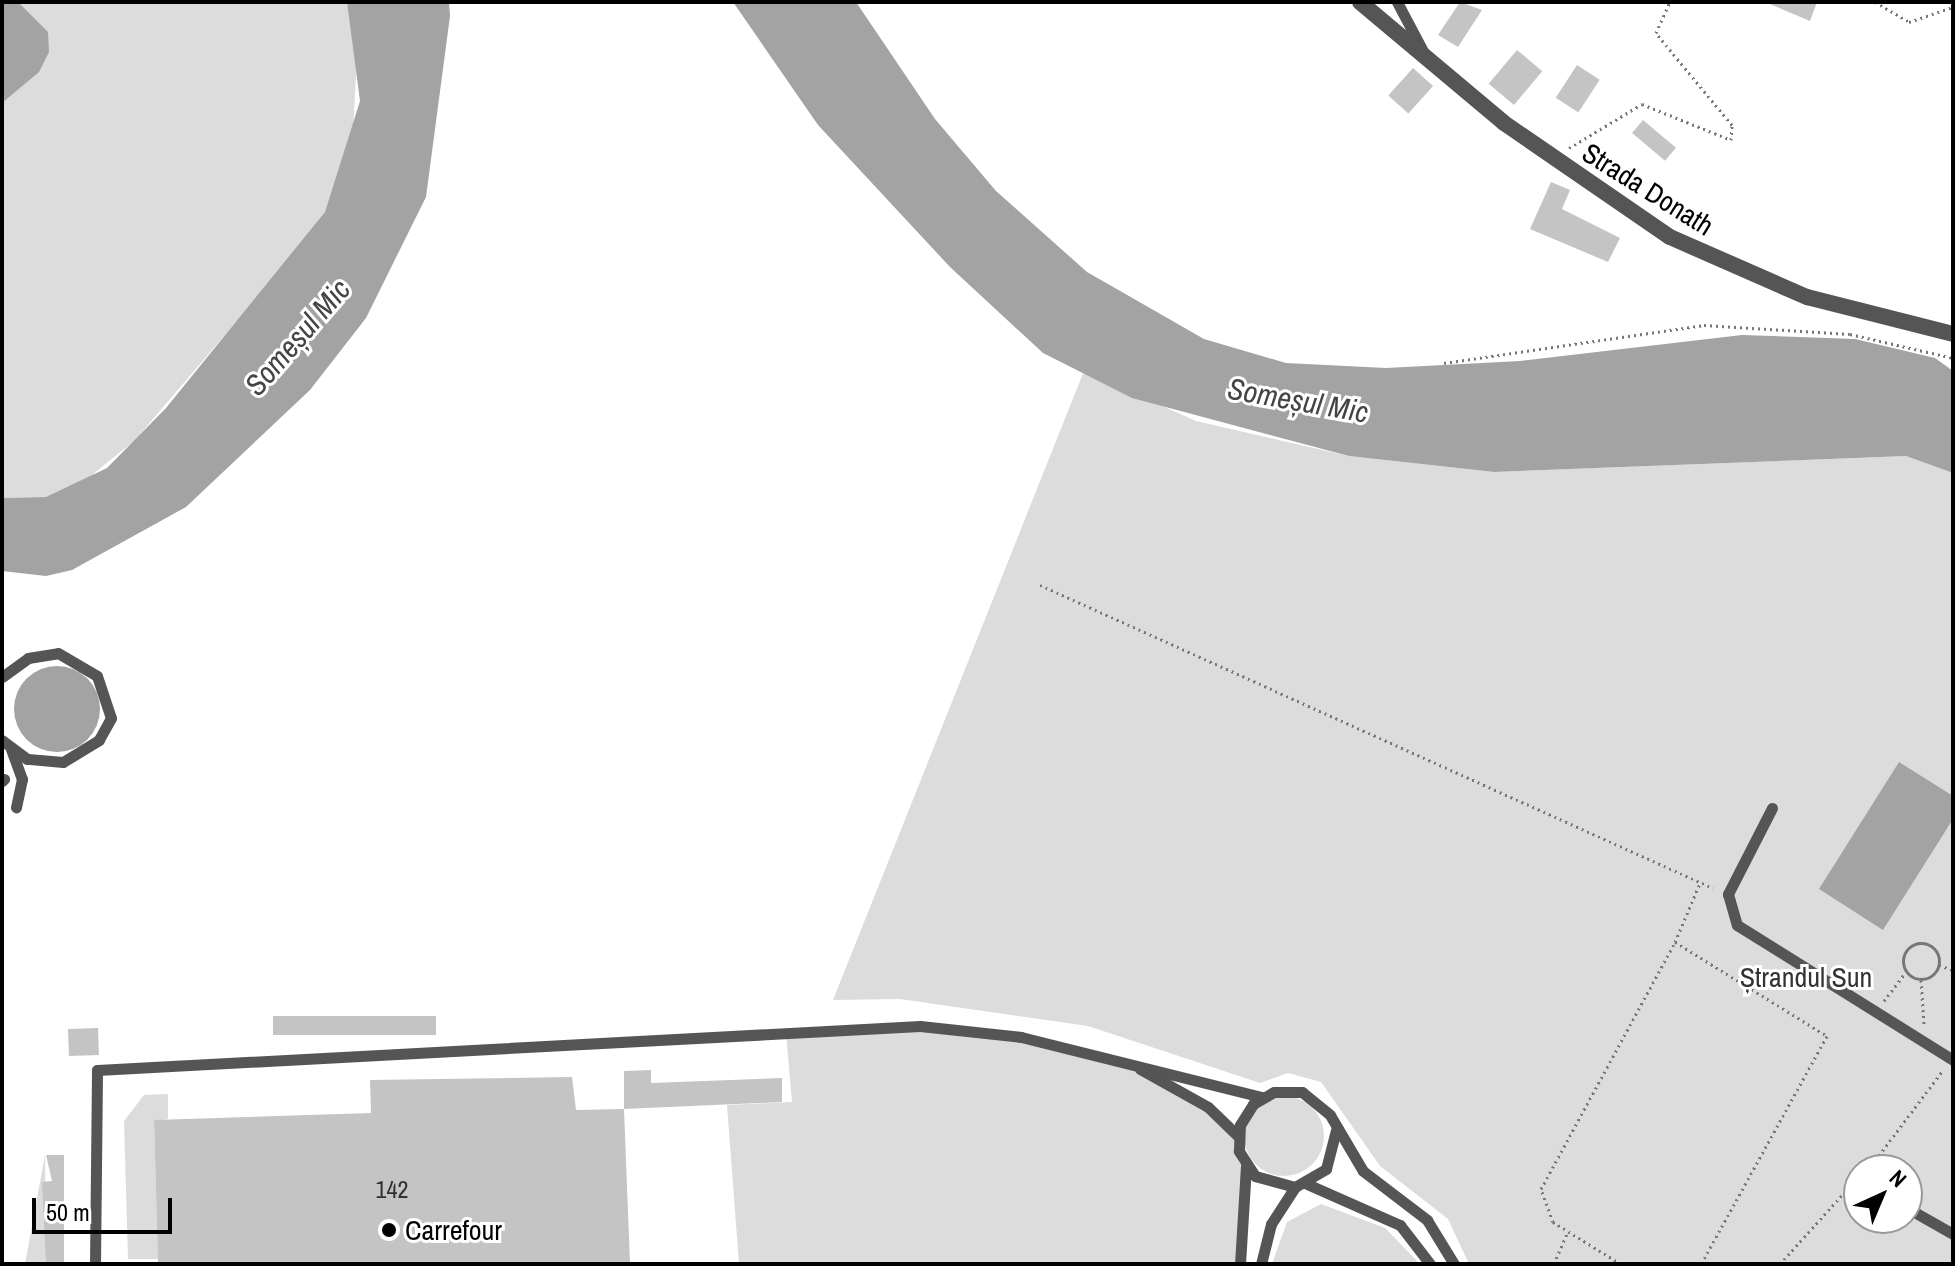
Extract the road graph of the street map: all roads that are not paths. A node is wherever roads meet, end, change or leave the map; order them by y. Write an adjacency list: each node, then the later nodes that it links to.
1 (1360, 2): 3 (street, Strada Donath)
2 (1397, 2): 3 (lane)
3 (1425, 57): 4 (street, Strada Donath)
4 (1953, 334)
5 (2, 677): 6 (lane)
6 (6, 744): 7 (lane)
7 (16, 807)
8 (1772, 808): 9 (lane)
9 (1953, 1060)
10 (1124, 1063): 11 (lane); 13 (lane); 18 (lane)
11 (1262, 1097): 12 (lane); 13 (lane)
12 (1336, 1130): 15 (lane); 22 (lane)
13 (1238, 1136): 14 (lane)
14 (1246, 1166): 15 (lane); 19 (lane)
15 (1301, 1186): 20 (lane); 21 (lane)
16 (1923, 1217): 17 (lane)
17 (1953, 1234)
18 (95, 1264)
19 (1240, 1264)
20 (1261, 1264)
21 (1430, 1264)
22 (1454, 1264)

